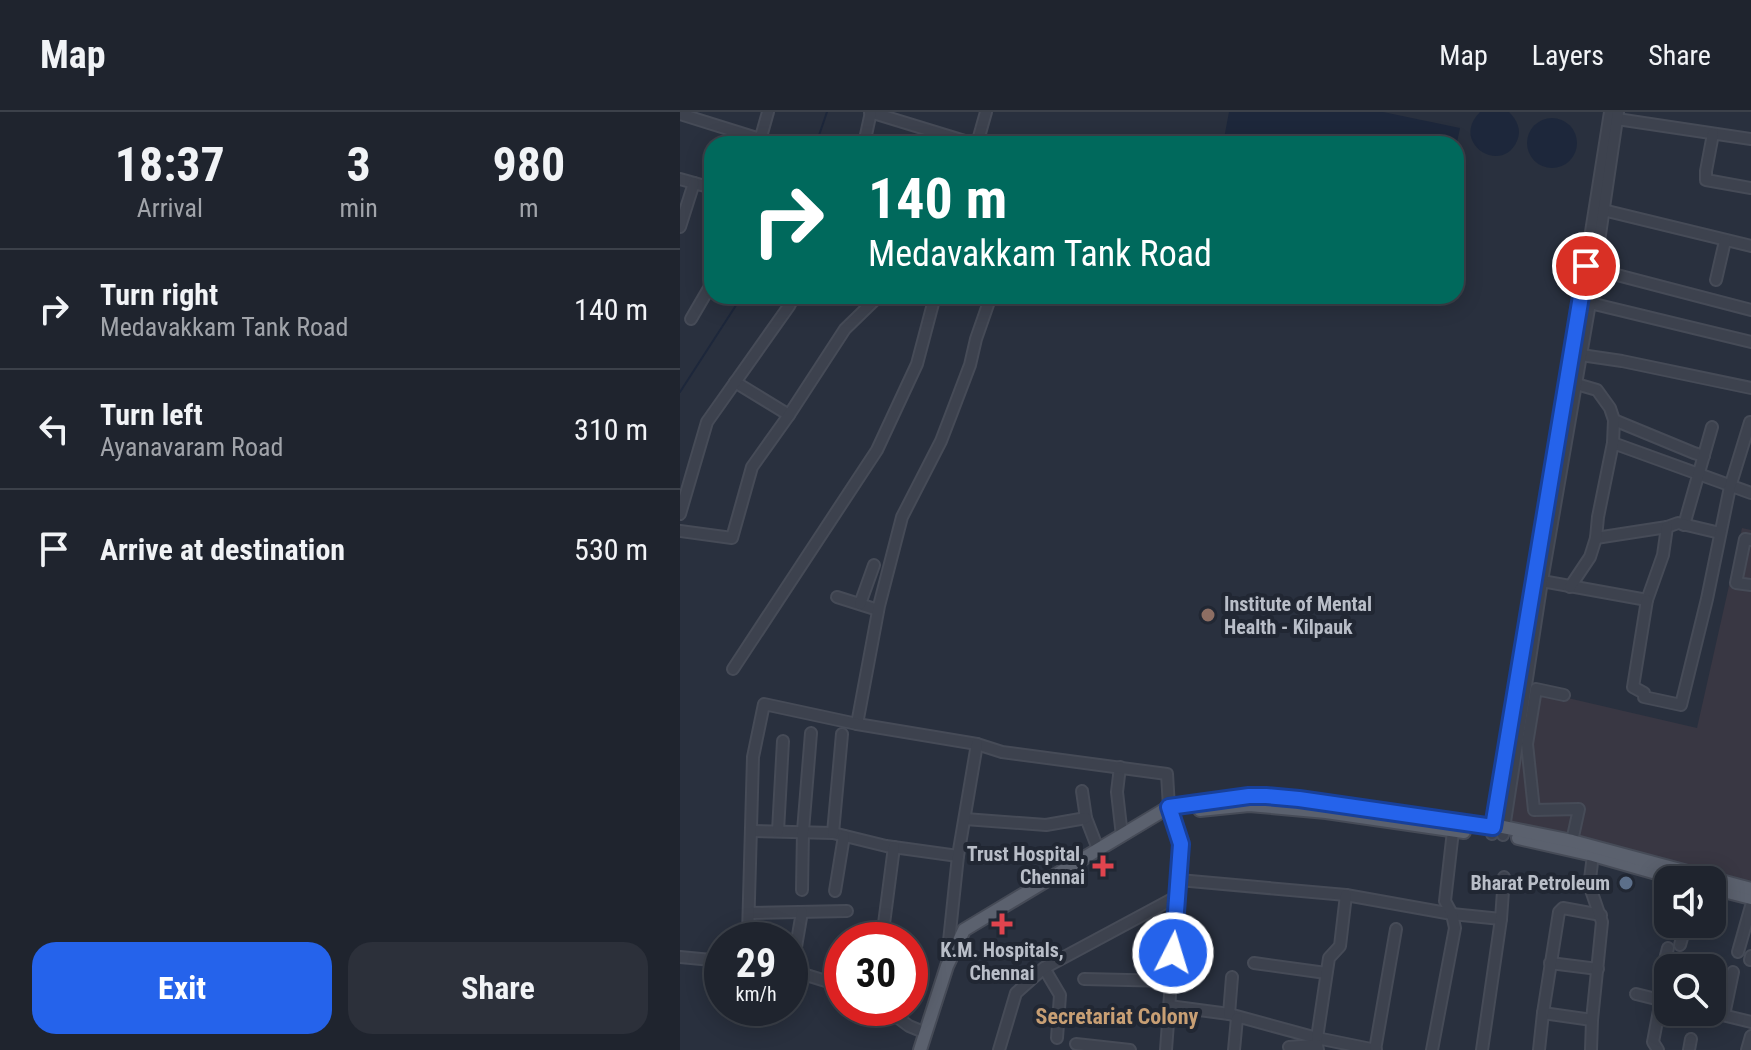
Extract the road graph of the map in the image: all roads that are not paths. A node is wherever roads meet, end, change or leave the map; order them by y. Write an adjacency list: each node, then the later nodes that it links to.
1 (768, 112): 8 (street)
2 (871, 112): 9 (street); 10 (street)
3 (986, 112): 11 (street)
4 (680, 114): 7 (street)
5 (1615, 114): 6 (street); 17 (street); 34 (street)
6 (1713, 134): 12 (street); 16 (street)
7 (742, 136)
8 (761, 136)
9 (866, 136)
10 (949, 136)
11 (975, 136)
12 (1751, 139)
13 (680, 179): 14 (street)
14 (694, 183): 15 (street); 18 (street)
15 (704, 186)
16 (1751, 188)
17 (1603, 210): 19 (street); 21 (street)
18 (680, 227)
19 (1725, 241): 20 (street); 22 (street)
20 (1751, 246)
21 (1594, 269): 24 (street); 29 (street)
22 (1716, 280)
23 (704, 297): 30 (street)
24 (1590, 303): 31 (street); 32 (street)
25 (789, 304): 33 (street)
26 (871, 304): 36 (street)
27 (933, 304): 60 (street)
28 (988, 304): 59 (street)
29 (1751, 310)
30 (691, 319)
31 (1751, 342)
32 (1581, 355): 34 (street); 35 (street)
33 (735, 382): 36 (street); 45 (street)
34 (1572, 383): 37 (street); 53 (street); 76 (street)
35 (1751, 388)
36 (789, 415): 48 (street)
37 (1614, 420): 40 (street); 41 (street)
38 (1750, 422): 43 (street)
39 (1712, 427): 41 (street)
40 (1613, 443): 42 (street); 50 (street)
41 (1704, 456): 42 (street)
42 (1700, 473): 43 (street); 46 (street)
43 (1730, 487): 44 (street); 49 (street)
44 (1751, 493)
45 (680, 514)
46 (1684, 525): 47 (street); 49 (street)
47 (1667, 527): 50 (street); 57 (street)
48 (680, 531)
49 (1720, 533): 57 (street)
50 (1596, 538): 55 (street)
51 (1751, 540): 54 (street)
52 (874, 565): 58 (street)
53 (1542, 581): 55 (street); 76 (street)
54 (1751, 585)
55 (1570, 587): 57 (street)
56 (837, 597): 58 (street)
57 (1647, 600)
58 (860, 604): 59 (street)
59 (878, 610): 62 (street)
60 (733, 669)
61 (1564, 695): 79 (street)
62 (857, 724): 66 (street); 72 (street)
63 (811, 733): 74 (street)
64 (842, 734): 77 (street)
65 (783, 741): 73 (street)
66 (977, 744): 67 (street); 71 (street)
67 (1120, 767): 69 (street); 78 (street)
68 (1082, 791): 70 (street)
69 (1171, 810): 75 (main road); 76 (main road); 78 (main road); 86 (street); 142 (main road)
70 (1086, 818): 71 (street); 81 (street)
71 (965, 819): 83 (street)
72 (751, 831): 73 (street); 97 (street)
73 (778, 831): 74 (street)
74 (803, 831): 77 (street); 88 (street)
75 (1453, 831): 76 (main road); 98 (street)
76 (1498, 831): 79 (main road); 82 (main road)
77 (839, 835): 80 (street); 89 (street)
78 (1122, 836): 81 (main road)
79 (1572, 841): 87 (main road)
80 (894, 847): 83 (street); 103 (street)
81 (1098, 849): 114 (main road)
82 (1593, 855): 84 (main road); 99 (street)
83 (958, 856): 114 (street)
84 (1654, 872)
85 (1504, 877): 100 (street)
86 (1179, 880): 91 (street); 92 (street)
87 (1751, 889)
88 (802, 890)
89 (835, 891)
90 (1726, 892): 93 (main road)
91 (1346, 895): 98 (street); 118 (street)
92 (1178, 896): 115 (street); 121 (street)
93 (1751, 898)
94 (1751, 906): 108 (street)
95 (847, 911): 96 (street)
96 (802, 912): 97 (street); 102 (street)
97 (749, 913): 101 (street)
98 (1452, 914): 100 (street); 148 (street)
99 (1601, 915): 113 (street); 116 (street)
100 (1501, 919): 149 (street)
101 (749, 922)
102 (800, 922)
103 (884, 922)
104 (1396, 929): 147 (street)
105 (1682, 938): 106 (street)
106 (1680, 945)
107 (1668, 948): 109 (street)
108 (1738, 952)
109 (1666, 954)
110 (680, 957): 111 (street)
111 (704, 959)
112 (1254, 963): 118 (street)
113 (1550, 963): 116 (street); 126 (street)
114 (947, 966): 134 (main road)
115 (1044, 968): 136 (street); 143 (street)
116 (1598, 969): 129 (street)
117 (1733, 972): 124 (street)
118 (1326, 973): 138 (street)
119 (1232, 977): 127 (street)
120 (1084, 979): 121 (street)
121 (1171, 981): 125 (street)
122 (1636, 994): 123 (street)
123 (1654, 998)
124 (1726, 1005)
125 (1169, 1006): 127 (street); 145 (street)
126 (1543, 1013): 129 (street); 150 (street)
127 (1233, 1016): 133 (street); 146 (street)
128 (1726, 1016): 130 (street)
129 (1592, 1020): 151 (street)
130 (1751, 1022)
131 (909, 1026): 134 (street)
132 (1657, 1026): 152 (street)
133 (1287, 1030): 138 (street); 140 (street)
134 (926, 1033): 141 (main road)
135 (1751, 1036): 153 (street)
136 (1057, 1038)
137 (1076, 1044): 144 (street)
138 (1318, 1044): 139 (street); 140 (street)
139 (1362, 1048): 147 (street)
140 (1289, 1049)
141 (920, 1050)
142 (928, 1050)
143 (999, 1050)
144 (1130, 1050)
145 (1166, 1050)
146 (1234, 1050)
147 (1376, 1050)
148 (1432, 1050)
149 (1482, 1050)
150 (1539, 1050)
151 (1591, 1050)
152 (1658, 1050)
153 (1747, 1050)

